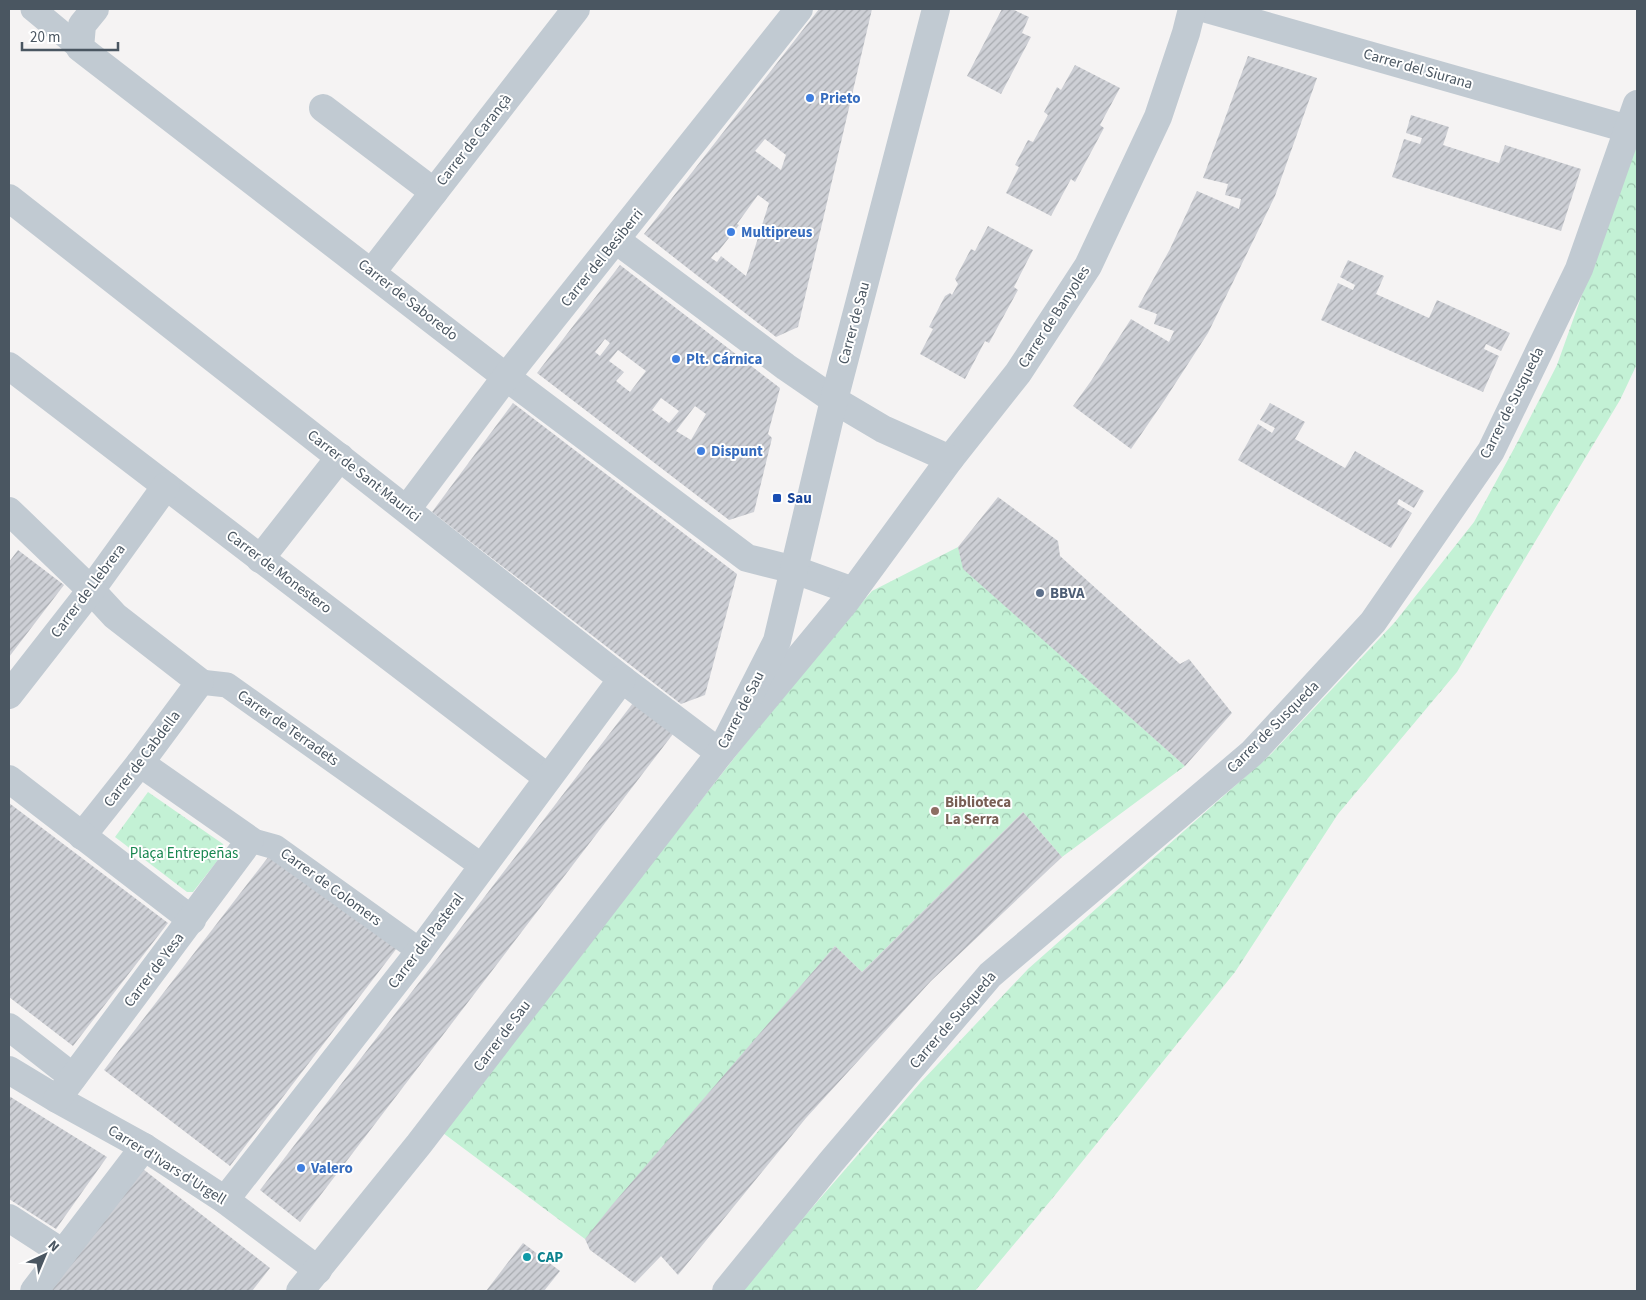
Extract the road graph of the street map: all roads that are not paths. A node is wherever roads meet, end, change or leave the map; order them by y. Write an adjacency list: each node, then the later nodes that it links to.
1 (32, 9): 8 (street, Carrer de Saboredo)
2 (95, 9): 8 (street)
3 (576, 9): 11 (street, Carrer de Carançà)
4 (799, 9): 13 (street, Carrer del Besiberri)
5 (936, 9): 17 (street, Carrer de Sau)
6 (1192, 9): 19 (street, Carrer de Banyoles)
7 (1207, 9): 10 (street, Carrer del Siurana)
8 (80, 48): 14 (street, Carrer de Saboredo)
9 (323, 108): 11 (street)
10 (1633, 117): 50 (street, Carrer de Susqueda)
11 (434, 192): 14 (street, Carrer de Carançà)
12 (9, 198): 18 (street, Carrer de Sant Maurici)
13 (616, 240): 16 (street, Carrer del Besiberri); 17 (street)
14 (372, 272): 16 (street, Carrer de Saboredo)
15 (9, 366): 20 (street, Carrer de Monestero)
16 (506, 376): 21 (street, Carrer del Besiberri); 24 (street, Carrer de Saboredo)
17 (834, 400): 19 (street); 24 (street, Carrer de Sau)
18 (340, 457): 21 (street, Carrer de Sant Maurici); 23 (street)
19 (950, 459): 26 (street, Carrer de Banyoles)
20 (166, 486): 23 (street, Carrer de Monestero); 25 (street, Carrer de Llebrera)
21 (407, 509): 27 (street, Carrer de Sant Maurici)
22 (9, 511): 25 (street)
23 (260, 558): 32 (street, Carrer de Monestero)
24 (794, 570): 26 (street); 30 (street, Carrer de Sau)
25 (91, 590): 28 (street); 29 (street, Carrer de Llebrera)
26 (854, 591): 30 (street, Carrer de Banyoles)
27 (622, 679): 30 (street, Carrer de Sant Maurici); 32 (street, Carrer del Pasteral)
28 (200, 682): 31 (street, Carrer de Cabdella); 36 (street, Carrer de Terradets)
29 (9, 696)
30 (720, 753): 47 (street, Carrer de Sau)
31 (140, 763): 34 (street, Carrer de Cabdella); 35 (street, Carrer de Colomers)
32 (548, 778): 36 (street, Carrer del Pasteral)
33 (9, 779): 34 (street)
34 (82, 836): 37 (street)
35 (250, 840): 37 (street, Carrer de Yesa); 38 (street, Carrer de Colomers)
36 (482, 866): 38 (street, Carrer del Pasteral)
37 (192, 920): 41 (street, Carrer de Yesa)
38 (420, 951): 44 (street, Carrer del Pasteral)
39 (9, 1027): 41 (street)
40 (9, 1070): 42 (street, Carrer d'Ivars d'Urgell)
41 (73, 1078): 42 (street, Carrer de Yesa)
42 (57, 1099): 43 (street, Carrer d'Ivars d'Urgell)
43 (144, 1147): 44 (street, Carrer d'Ivars d'Urgell); 46 (street)
44 (225, 1200): 47 (street, Carrer d'Ivars d'Urgell)
45 (9, 1218): 46 (street)
46 (63, 1253): 48 (street)
47 (318, 1270): 49 (street, Carrer de Sau)
48 (34, 1291)
49 (300, 1291)
50 (726, 1291)

